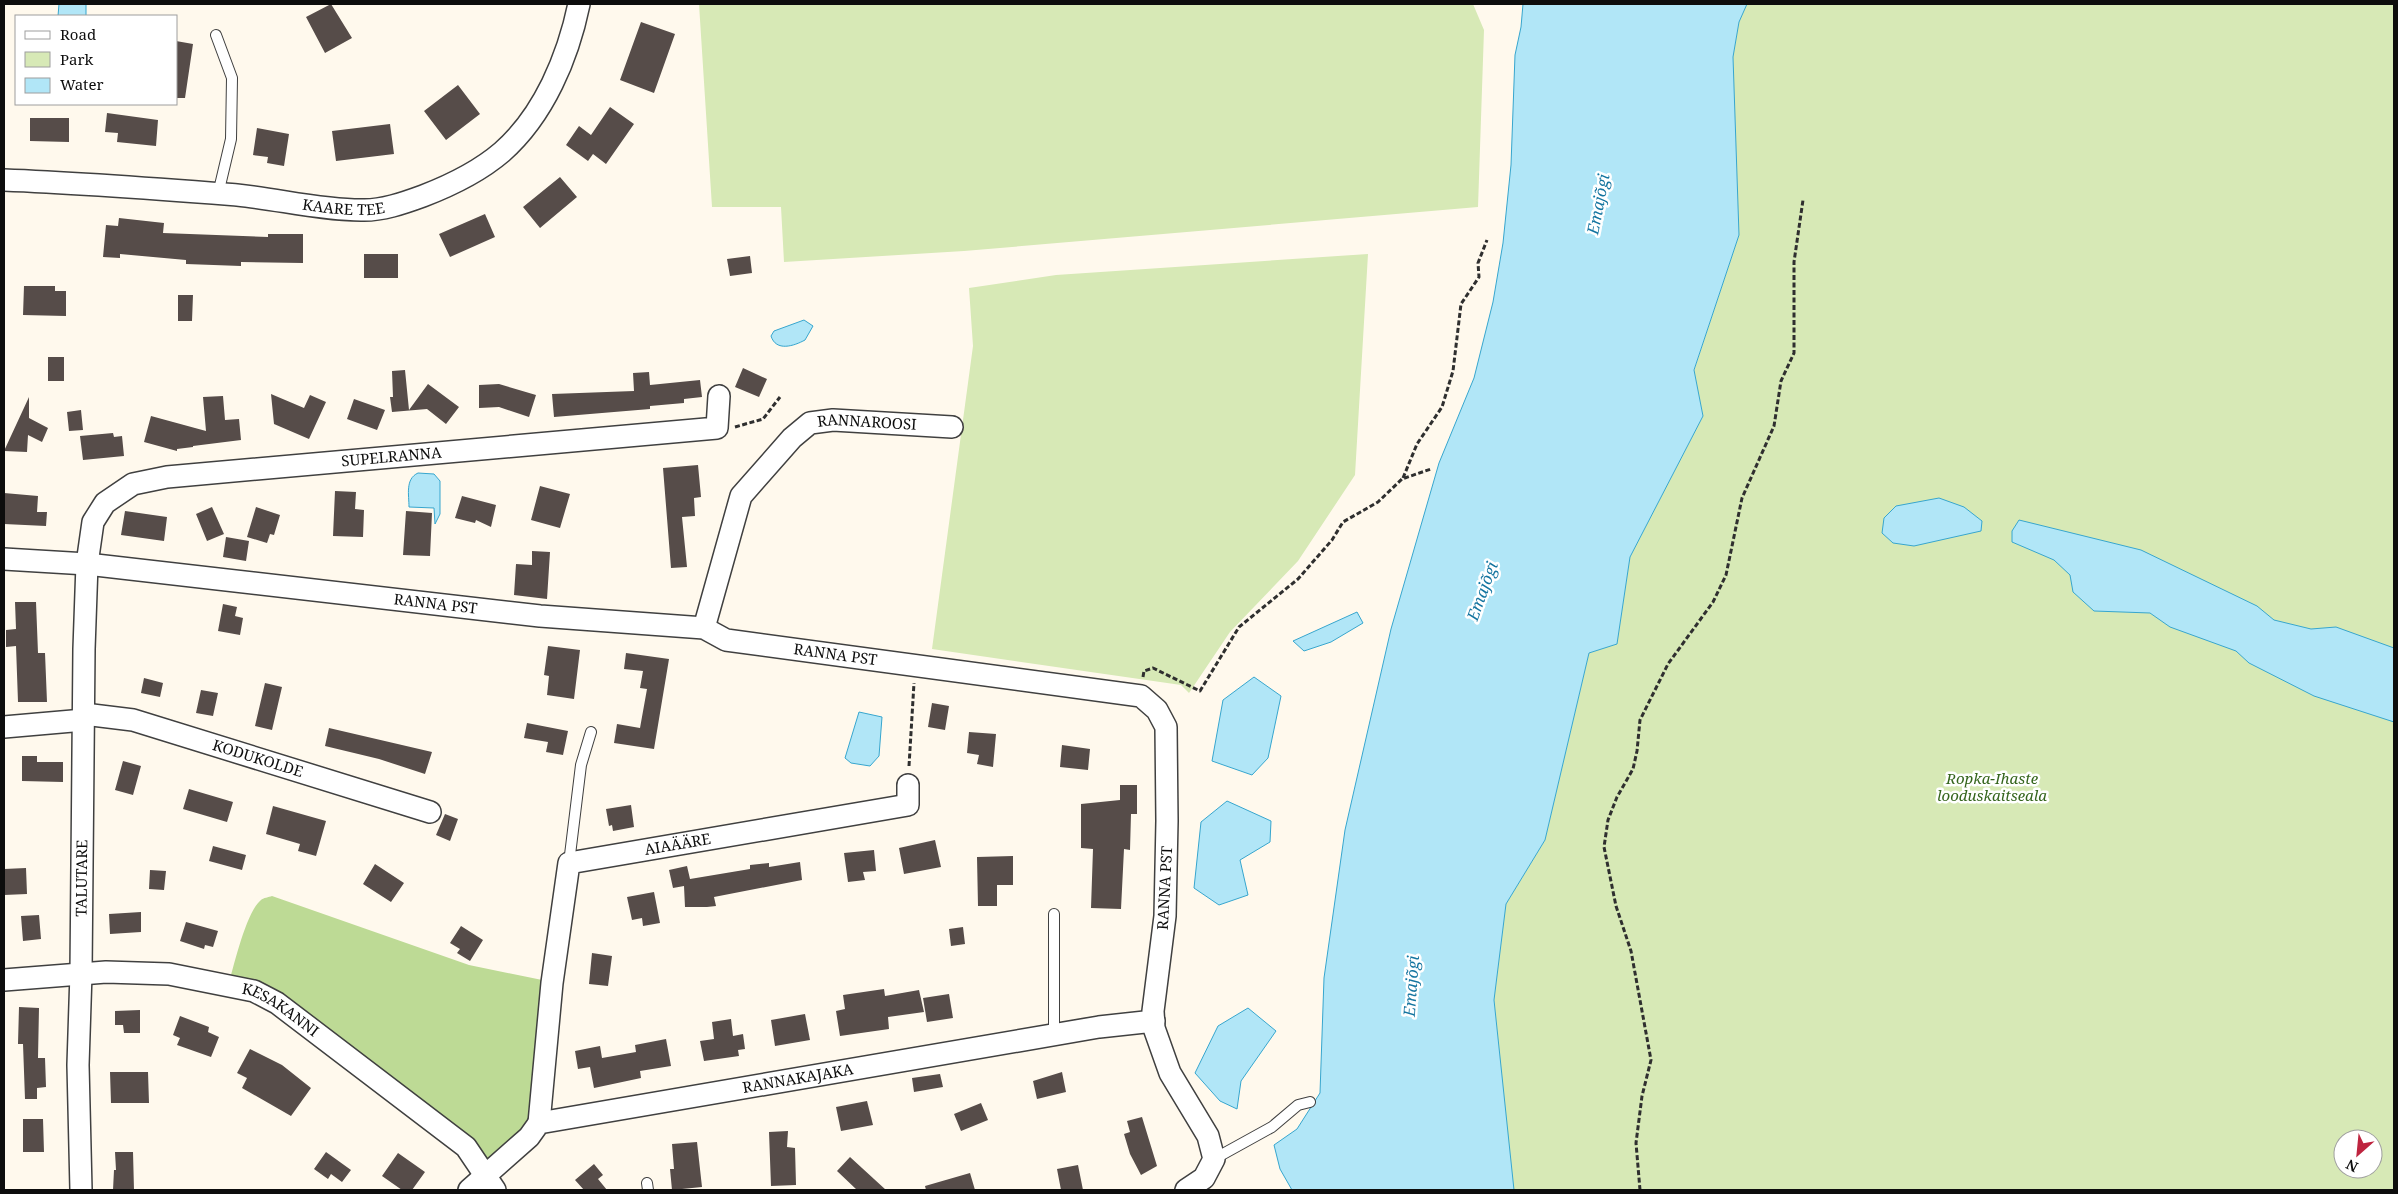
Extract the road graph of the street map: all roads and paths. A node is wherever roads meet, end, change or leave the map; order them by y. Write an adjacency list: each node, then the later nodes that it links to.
1 (579, 4): 4 (street, KAARE TEE)
2 (216, 35): 4 (lane)
3 (4, 180): 4 (street, KAARE TEE)
4 (218, 194)
5 (1803, 200): 36 (path)
6 (1487, 240): 12 (path)
7 (719, 396): 10 (street)
8 (780, 397): 10 (path)
9 (952, 427): 15 (street, RANNAROOSI)
10 (717, 428): 14 (street, SUPELRANNA)
11 (1431, 469): 12 (path)
12 (1402, 479): 17 (path)
13 (4, 559): 14 (street, RANNA PST)
14 (87, 564): 15 (street, RANNA PST); 18 (street, TALUTARE)
15 (704, 628): 16 (street, RANNA PST)
16 (915, 665): 21 (path); 27 (street, RANNA PST)
17 (1141, 685)
18 (84, 717): 19 (street, KODUKOLDE); 22 (street, KODUKOLDE); 25 (street, TALUTARE)
19 (4, 727)
20 (590, 732): 23 (lane)
21 (908, 785): 23 (street, AIAÄÄRE)
22 (430, 812)
23 (569, 863): 30 (street)
24 (1054, 914): 28 (lane)
25 (81, 973): 26 (street, KESAKANNI); 32 (street, KESAKANNI); 33 (street, TALUTARE)
26 (4, 980)
27 (1154, 1021): 28 (street, RANNAKAJAKA); 31 (street, RANNA PST)
28 (1054, 1035): 30 (street, RANNAKAJAKA)
29 (1310, 1102): 31 (lane)
30 (539, 1124): 32 (street)
31 (1214, 1159): 35 (street)
32 (490, 1183): 34 (street)
33 (80, 1190)
34 (469, 1190)
35 (1186, 1190)
36 (1640, 1190)

